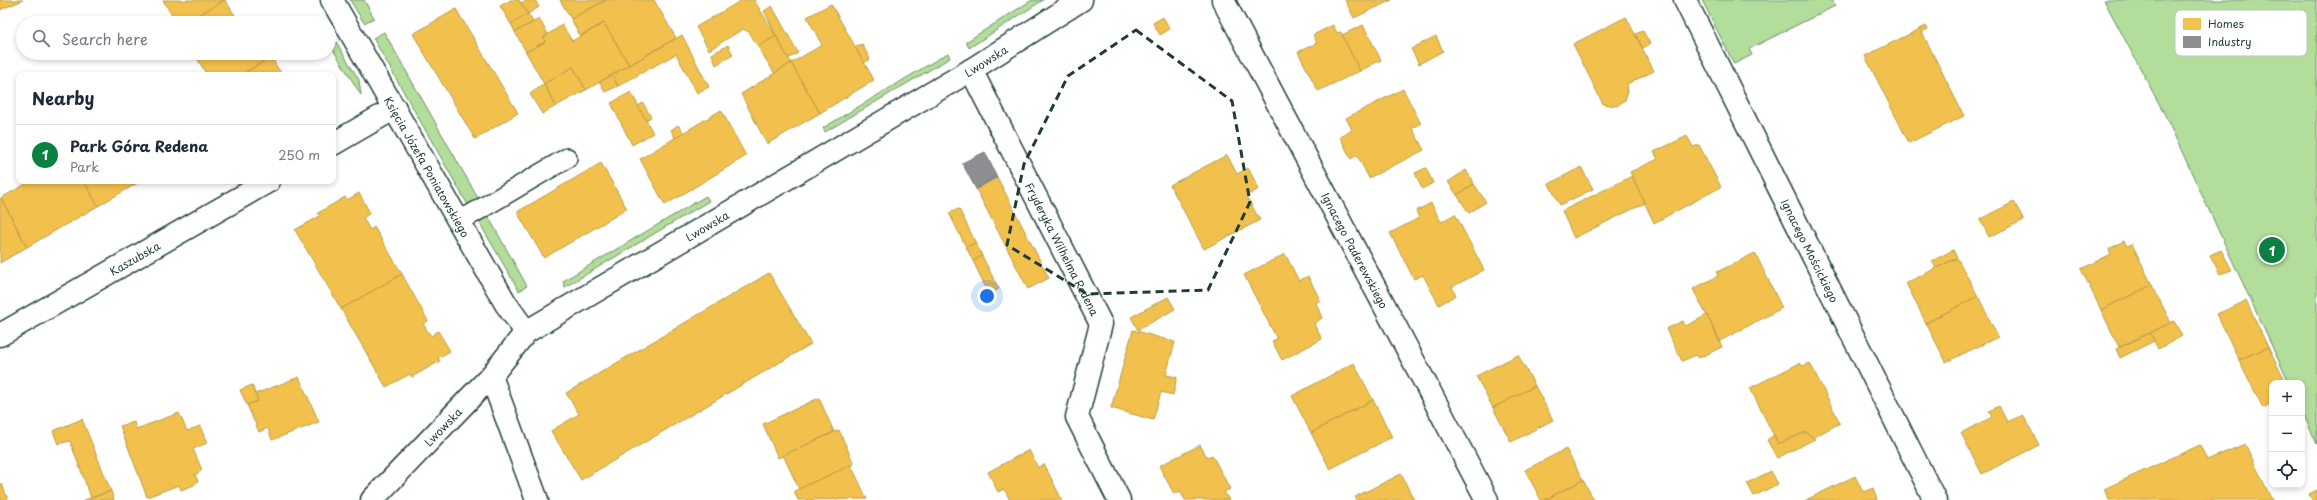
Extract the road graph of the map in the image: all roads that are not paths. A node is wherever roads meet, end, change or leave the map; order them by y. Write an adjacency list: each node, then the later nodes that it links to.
1 (332, 0): 6 (street, Księcia Józefa Poniatowskiego)
2 (1081, 0): 5 (street, Lwowska)
3 (1223, 0): 17 (street, Ignacego Paderewskiego)
4 (1685, 0): 18 (street, Ignacego Mościckiego)
5 (970, 70): 11 (street, Lwowska); 16 (street, Fryderyka Wilhelma Redena)
6 (395, 108): 7 (street); 10 (street, Księcia Józefa Poniatowskiego)
7 (336, 142)
8 (567, 158): 10 (lane)
9 (264, 184): 12 (street, Kaszubska)
10 (460, 221): 11 (street, Księcia Józefa Poniatowskiego)
11 (526, 332): 13 (street, Lwowska)
12 (0, 335)
13 (491, 376): 14 (street, Lwowska); 15 (street)
14 (372, 500)
15 (537, 500)
16 (1119, 500)
17 (1487, 500)
18 (1935, 500)

